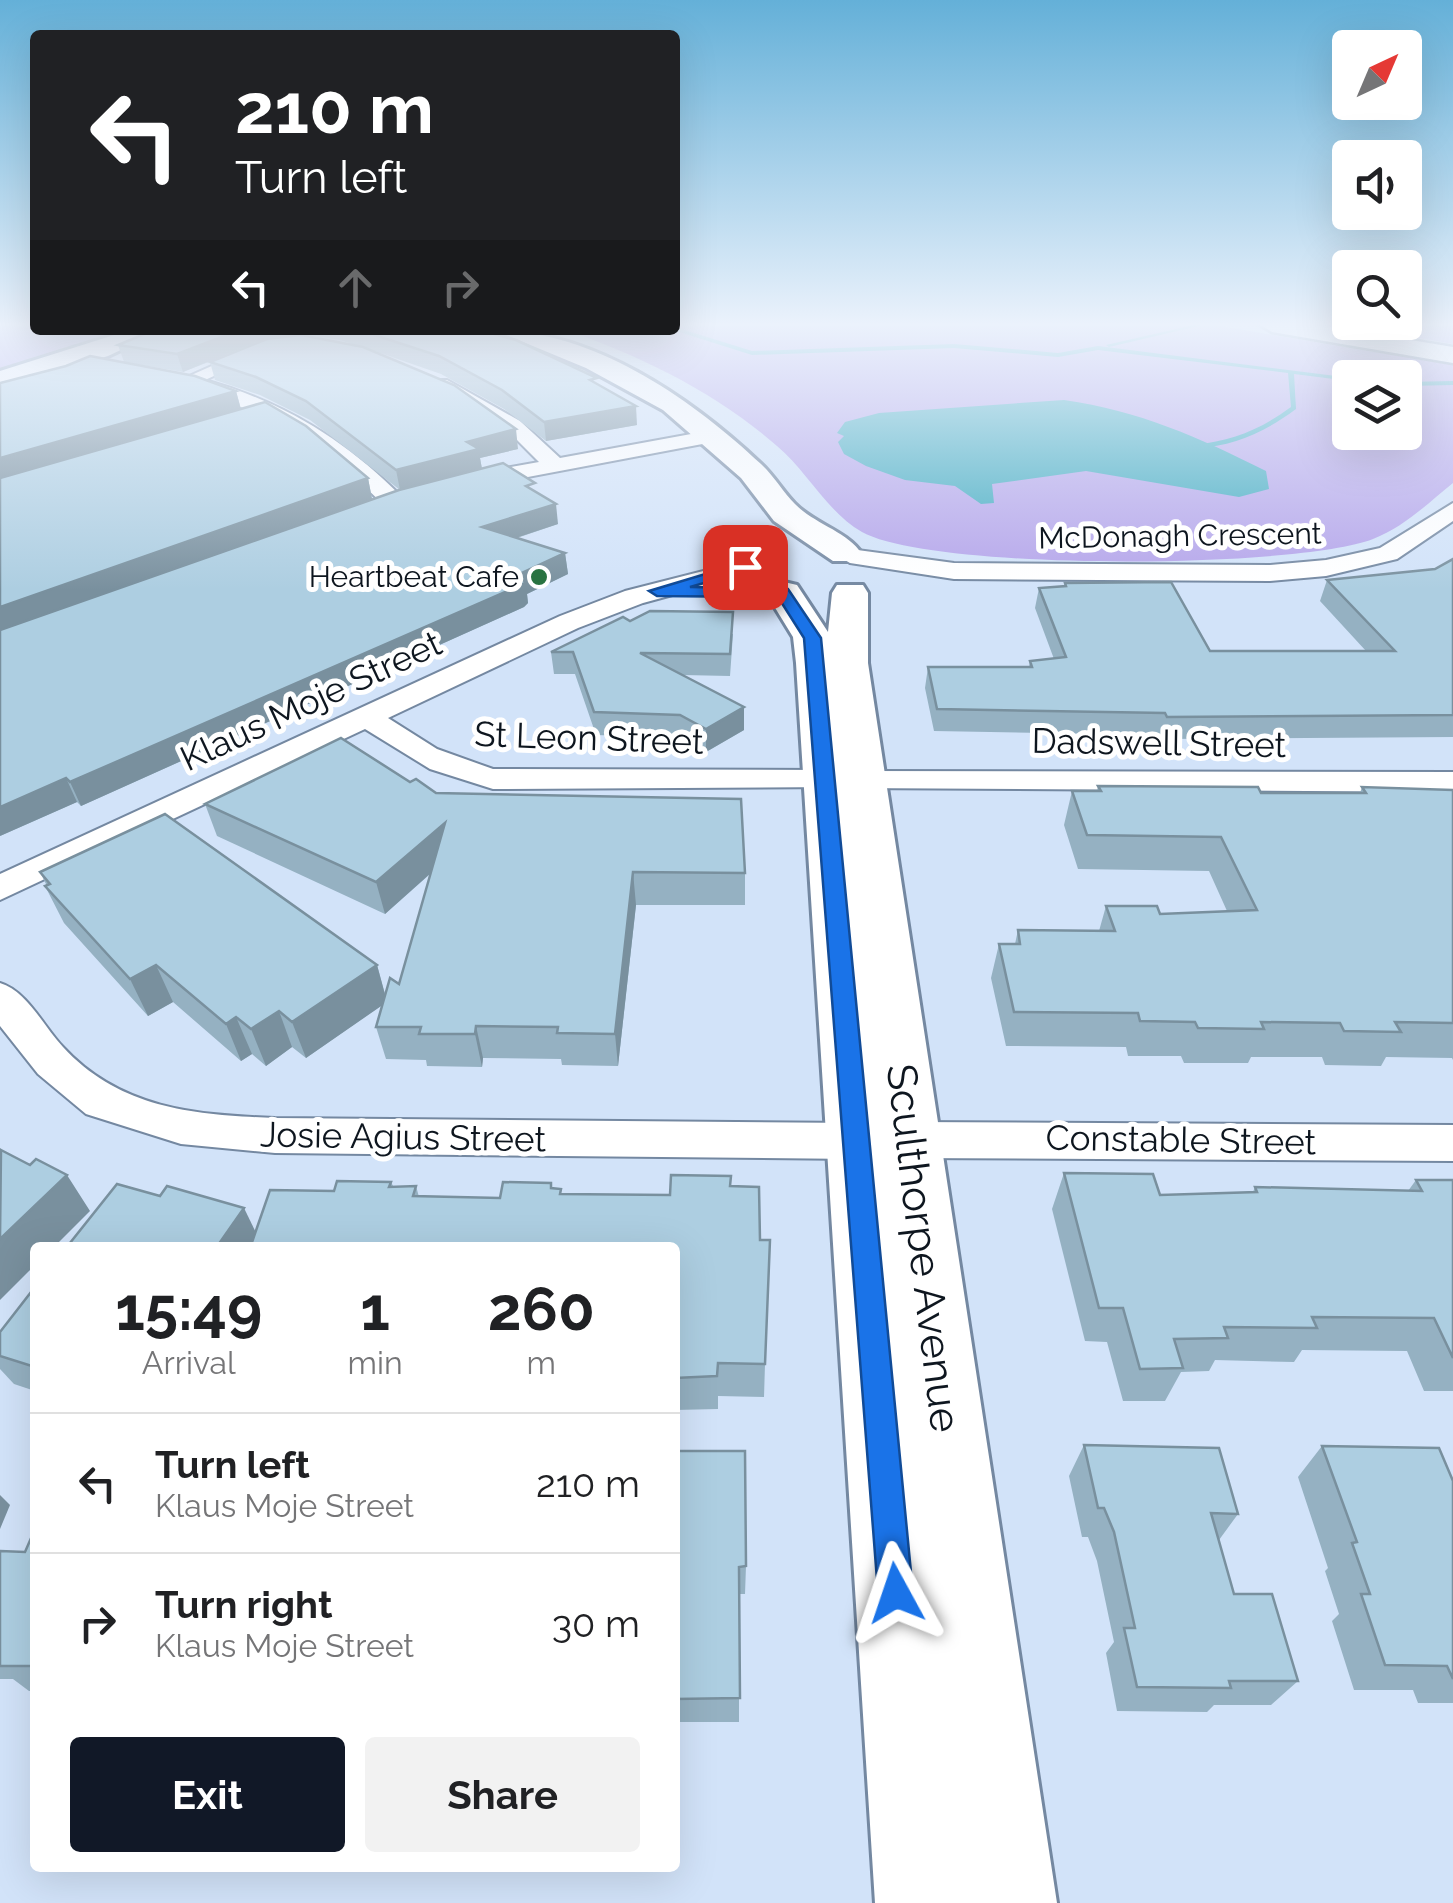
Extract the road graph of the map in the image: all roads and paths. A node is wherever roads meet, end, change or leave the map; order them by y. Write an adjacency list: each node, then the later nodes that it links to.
1 (264, 413): 5 (street)
2 (278, 413): 10 (street)
3 (494, 413): 7 (street)
4 (685, 413): 6 (street)
5 (244, 419)
6 (713, 436): 7 (street); 11 (street)
7 (552, 462): 8 (street)
8 (442, 488)
9 (1453, 510): 12 (street, McDonagh Crescent)
10 (370, 512)
11 (786, 514): 13 (street); 14 (street)
12 (954, 571): 14 (street, McDonagh Crescent); 14 (street, McDonagh Crescent)
13 (777, 576): 14 (street); 14 (street); 15 (street, Klaus Moje Street); 16 (street, Sculthorpe Avenue)
14 (858, 578): 16 (street, Sculthorpe Avenue)
15 (367, 716): 16 (street, St Leon Street); 18 (street, Klaus Moje Street)
16 (844, 781): 17 (street, Dadswell Street); 20 (street, Sculthorpe Avenue)
17 (1453, 782)
18 (0, 888)
19 (0, 997): 20 (street, Josie Agius Street)
20 (883, 1141): 21 (street, Constable Street); 22 (street, Sculthorpe Avenue); 23 (street, Sculthorpe Avenue)
21 (1453, 1143)
22 (923, 1903)
23 (1008, 1903)

